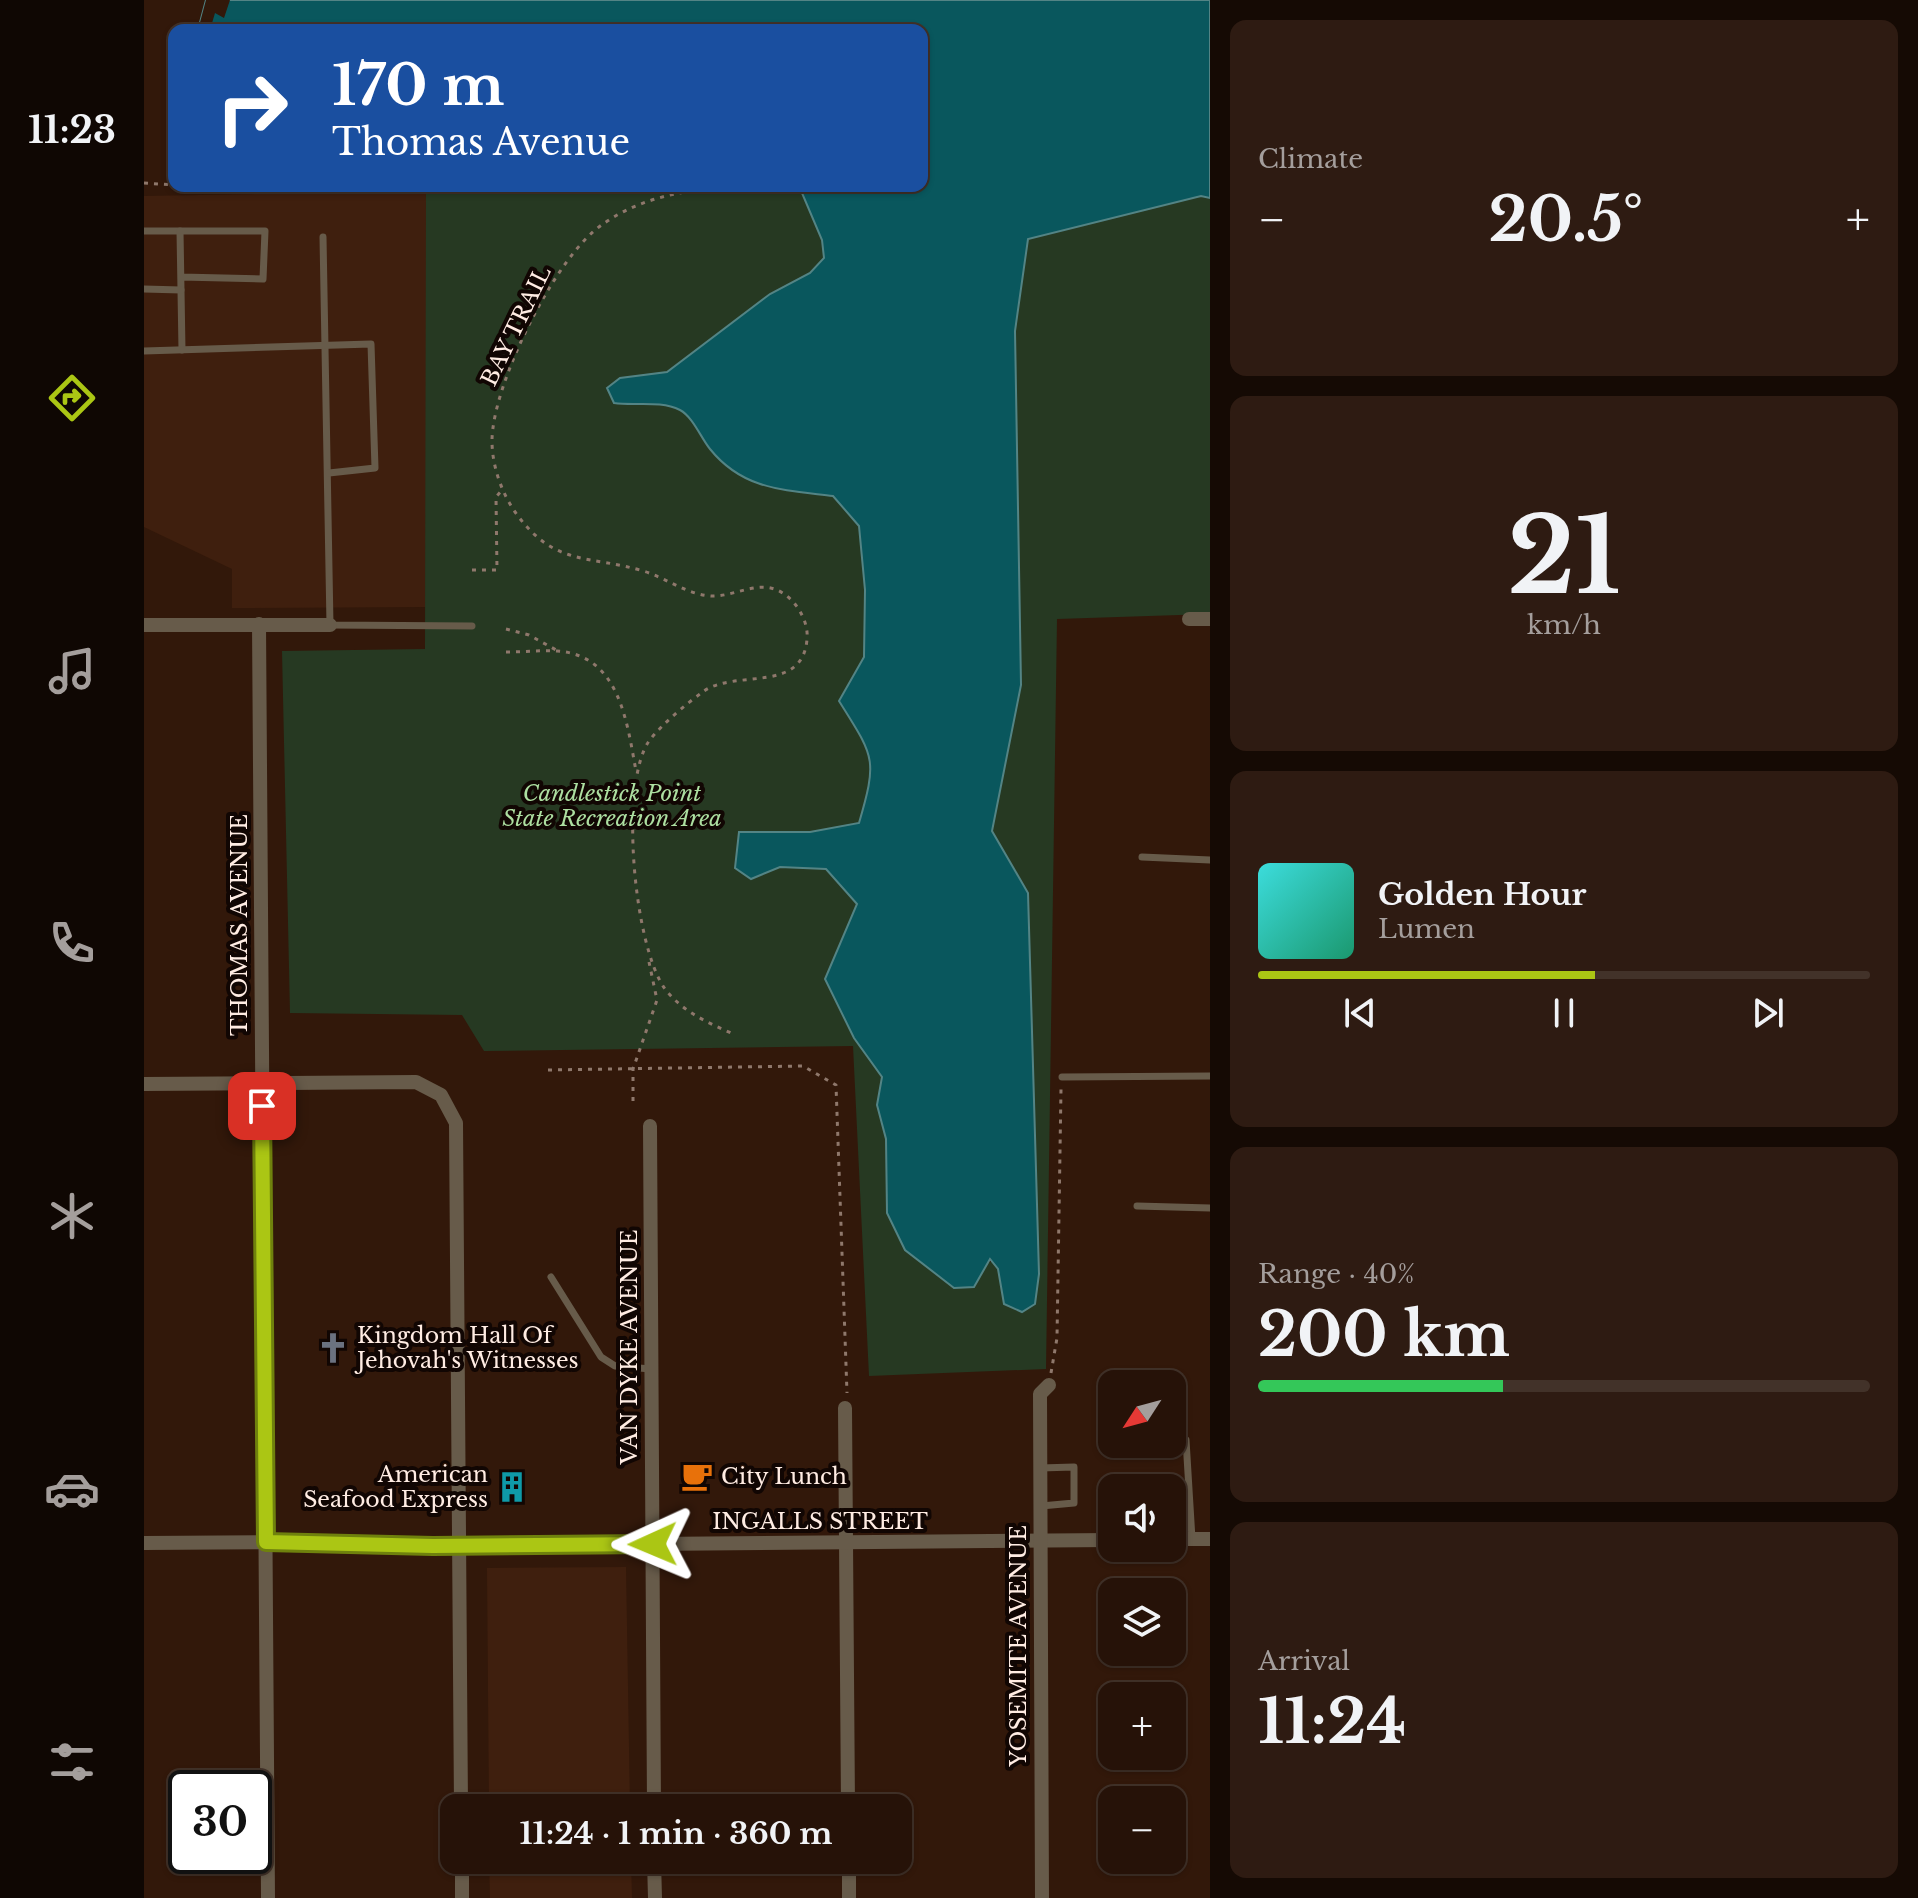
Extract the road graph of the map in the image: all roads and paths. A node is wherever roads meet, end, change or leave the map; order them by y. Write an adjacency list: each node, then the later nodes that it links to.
1 (144, 183): 2 (path)
2 (168, 185)
3 (680, 192): 14 (path, BAY TRAIL)
4 (144, 231): 5 (lane)
5 (180, 231): 7 (lane); 7 (lane)
6 (323, 237): 10 (lane)
7 (181, 277): 9 (lane)
8 (144, 289): 9 (lane)
9 (181, 290): 11 (lane)
10 (326, 346): 11 (lane); 13 (lane); 13 (lane)
11 (182, 350): 12 (lane)
12 (144, 351)
13 (329, 473): 20 (lane)
14 (502, 490): 15 (path); 25 (path, BAY TRAIL)
15 (472, 570)
16 (1189, 619): 17 (street)
17 (1210, 619)
18 (259, 624): 19 (street); 20 (street); 34 (street, THOMAS AVENUE)
19 (144, 625)
20 (330, 625): 21 (lane)
21 (472, 626)
22 (506, 629): 23 (path)
23 (558, 651): 24 (path); 25 (path)
24 (506, 652)
25 (636, 771): 28 (path, BAY TRAIL)
26 (1142, 857): 27 (lane)
27 (1210, 860)
28 (648, 958): 29 (path, BAY TRAIL); 30 (path)
29 (731, 1033)
30 (633, 1069): 31 (path); 36 (path); 43 (path)
31 (548, 1070)
32 (1210, 1076): 33 (lane)
33 (1062, 1077): 42 (path)
34 (262, 1083): 35 (street); 52 (street, THOMAS AVENUE); 56 (street)
35 (144, 1084)
36 (633, 1101)
37 (650, 1126): 41 (street, VAN DYKE AVENUE)
38 (1137, 1206): 39 (lane)
39 (1210, 1208)
40 (551, 1277): 41 (lane)
41 (651, 1369): 55 (street, VAN DYKE AVENUE)
42 (1045, 1389): 45 (street, YOSEMITE AVENUE)
43 (845, 1408): 54 (street)
44 (1186, 1440): 48 (lane)
45 (1040, 1468): 46 (street, YOSEMITE AVENUE); 46 (lane)
46 (1039, 1506): 51 (street, YOSEMITE AVENUE)
47 (1186, 1539): 48 (street)
48 (1192, 1539): 49 (street)
49 (1210, 1539)
50 (1098, 1540): 51 (street, INGALLS STREET)
51 (1039, 1541): 54 (street, INGALLS STREET); 67 (street, YOSEMITE AVENUE)
52 (266, 1542): 53 (street, INGALLS STREET); 56 (street, INGALLS STREET); 63 (street, THOMAS AVENUE)
53 (144, 1543)
54 (847, 1543): 55 (street, INGALLS STREET); 59 (street)
55 (653, 1544): 56 (street, INGALLS STREET); 58 (street, VAN DYKE AVENUE)
56 (459, 1546): 57 (street)
57 (461, 1794)
58 (654, 1794)
59 (848, 1794)
60 (462, 1874): 64 (street)
61 (654, 1874): 65 (street)
62 (849, 1874): 66 (street)
63 (268, 1898)
64 (462, 1898)
65 (655, 1898)
66 (849, 1898)
67 (1042, 1898)

